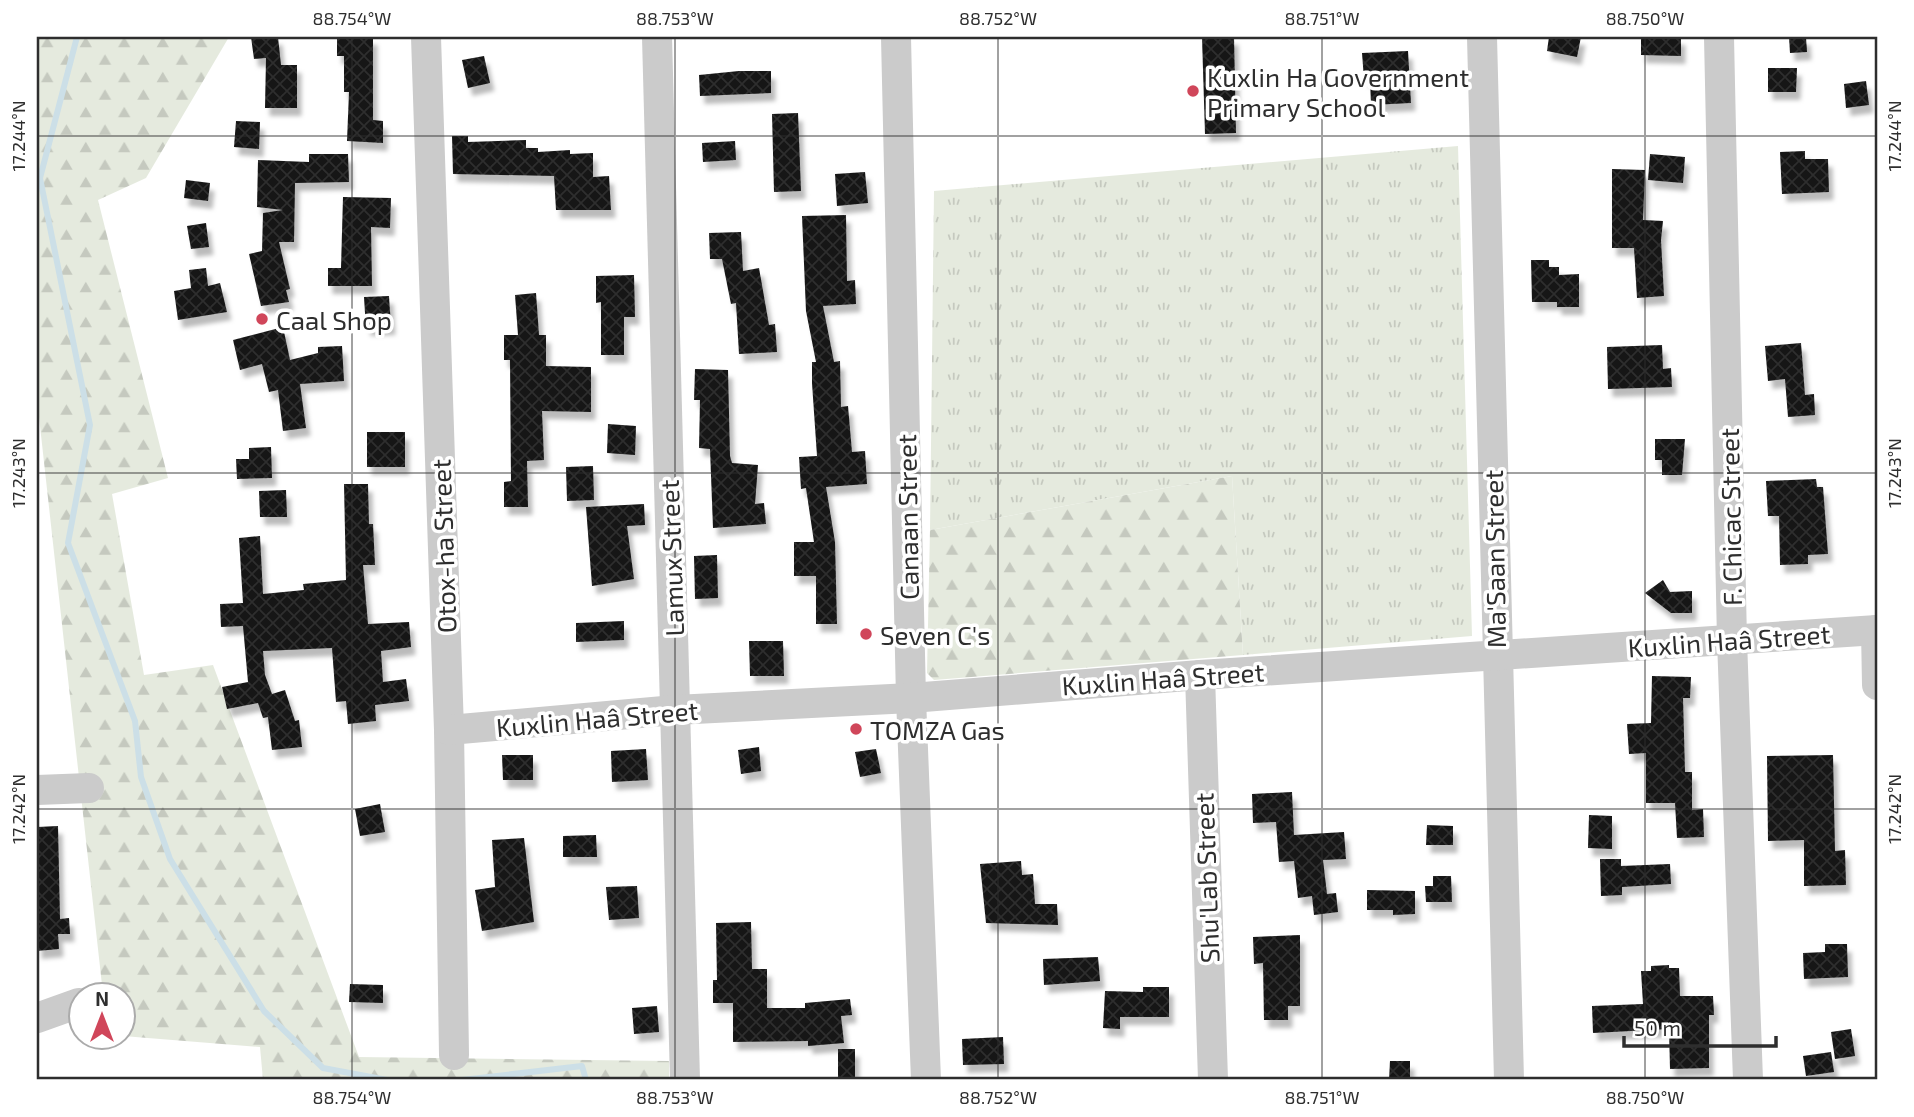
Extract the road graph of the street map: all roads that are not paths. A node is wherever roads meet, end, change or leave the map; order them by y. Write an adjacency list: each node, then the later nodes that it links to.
1 (426, 37): 13 (street, Otox-ha Street)
2 (657, 37): 12 (street, Lamux Street)
3 (896, 37): 11 (street, Canaan Street)
4 (1482, 37): 8 (street, Ma'Saan Street)
5 (1719, 37): 7 (street, F. Chicac Street)
6 (1877, 630): 7 (street, Kuxlin Haâ Street); 10 (street)
7 (1732, 640): 8 (street, Kuxlin Haâ Street); 23 (street, F. Chicac Street)
8 (1497, 654): 9 (street, Kuxlin Haâ Street); 22 (street, Ma'Saan Street)
9 (1200, 675): 11 (street, Kuxlin Haâ Street); 21 (street, Shu'Lab Street)
10 (1877, 685)
11 (911, 698): 12 (street, Kuxlin Haâ Street); 20 (street, Canaan Street)
12 (675, 710): 13 (street, Kuxlin Haâ Street); 19 (street, Lamux Street)
13 (449, 730): 18 (street, Otox-ha Street)
14 (89, 788): 15 (street)
15 (37, 790)
16 (66, 1008): 17 (street)
17 (37, 1018)
18 (454, 1055)
19 (685, 1080)
20 (926, 1080)
21 (1213, 1080)
22 (1509, 1080)
23 (1748, 1080)

